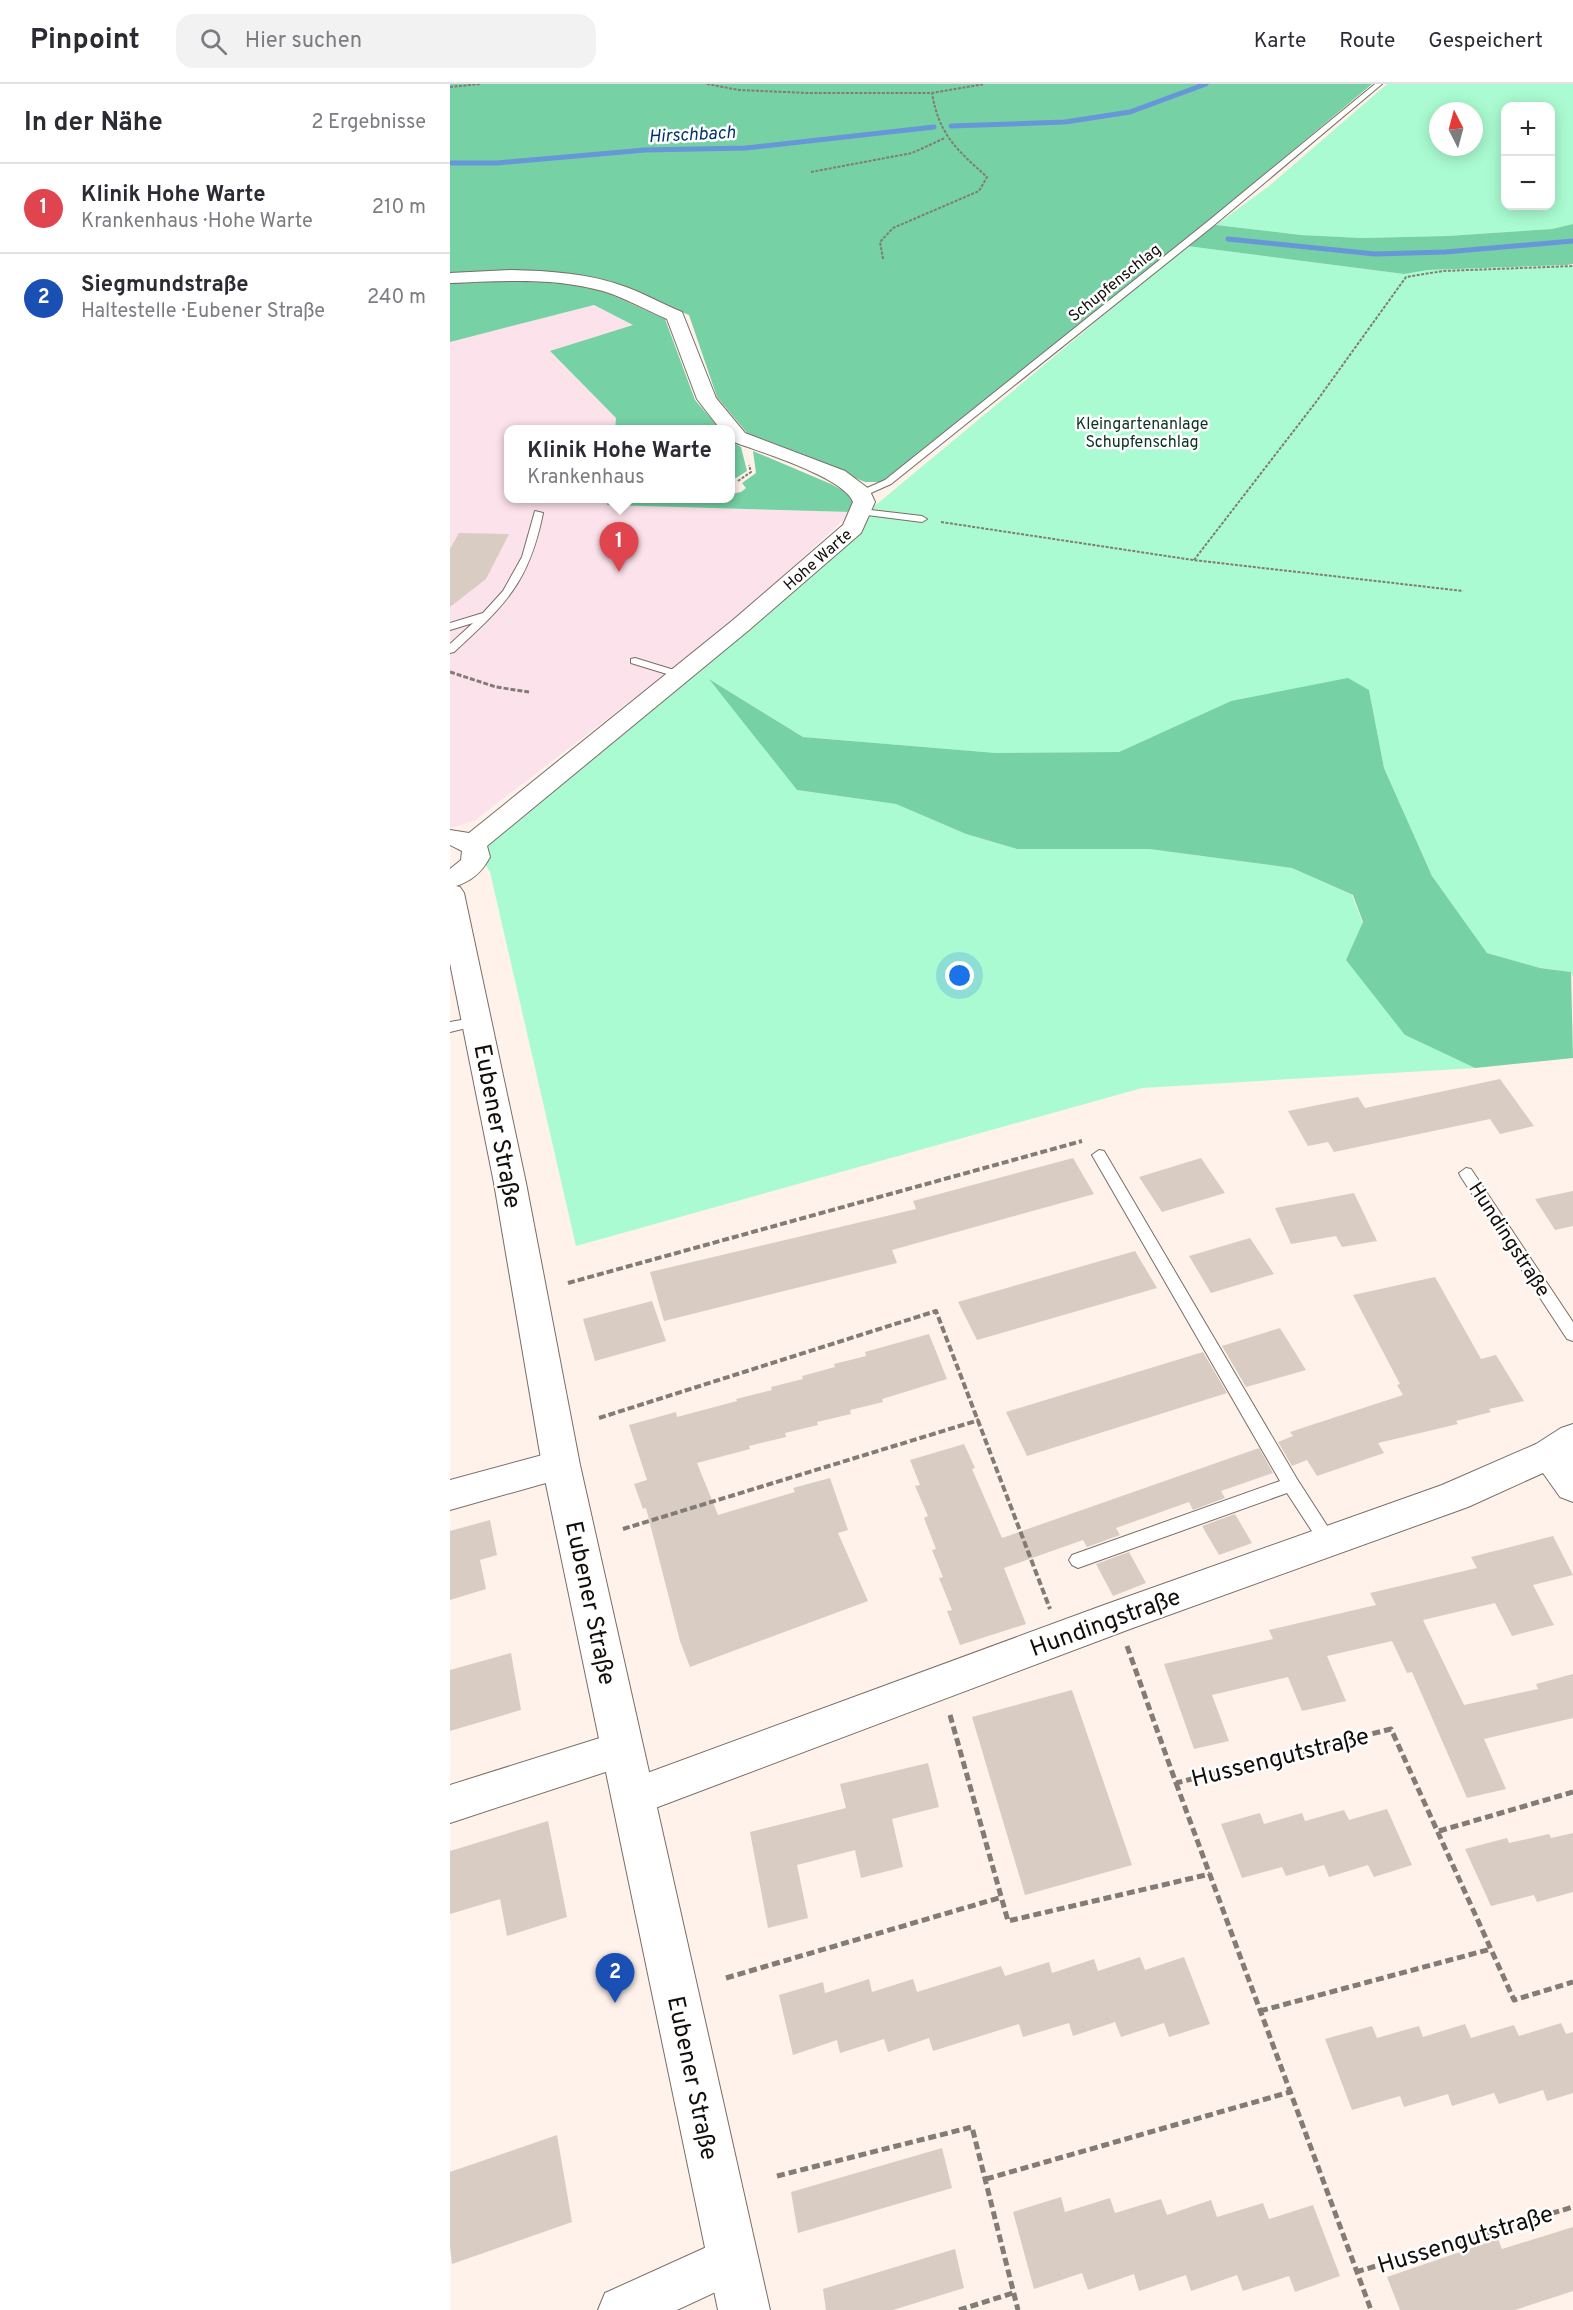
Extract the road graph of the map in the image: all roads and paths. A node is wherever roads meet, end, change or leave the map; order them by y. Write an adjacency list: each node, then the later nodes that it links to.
1 (481, 84): 5 (path)
2 (707, 84): 6 (path)
3 (984, 84): 6 (path)
4 (1379, 84): 14 (lane, Schupfenschlag)
5 (450, 87)
6 (932, 93): 7 (path)
7 (945, 138): 8 (path); 9 (path)
8 (811, 172)
9 (883, 259)
10 (1573, 266): 17 (path)
11 (450, 279): 12 (street)
12 (728, 425)
13 (735, 433): 14 (street)
14 (862, 503): 16 (lane); 24 (street, Hohe Warte)
15 (538, 513): 19 (lane)
16 (922, 519): 17 (path)
17 (1193, 560): 18 (path)
18 (1463, 591)
19 (487, 615): 20 (lane); 21 (lane)
20 (450, 627)
21 (450, 650)
22 (635, 661): 24 (lane)
23 (450, 672): 25 (path)
24 (680, 675): 26 (street, Hohe Warte)
25 (529, 692)
26 (461, 840): 27 (street, Hohe Warte)
27 (450, 879)
28 (450, 893): 29 (street, Eubener Straße)
29 (464, 1024): 37 (street, Eubener Straße)
30 (1099, 1155): 32 (path); 38 (lane)
31 (1466, 1173): 33 (lane, Hundingstraße)
32 (568, 1283)
33 (1573, 1335)
34 (599, 1418): 35 (path)
35 (979, 1420): 41 (path); 45 (path)
36 (1561, 1446): 39 (street); 42 (street, Hundingstraße)
37 (561, 1465): 40 (street); 47 (street, Eubener Straße)
38 (1292, 1484): 42 (lane); 43 (lane)
39 (1573, 1487)
40 (450, 1495)
41 (623, 1529)
42 (1329, 1543): 44 (street, Hundingstraße)
43 (1078, 1560)
44 (1117, 1617): 45 (street, Hundingstraße); 48 (path, Hussengutstraße)
45 (1060, 1638): 46 (street, Hundingstraße)
46 (941, 1682): 50 (street, Hundingstraße); 54 (path)
47 (622, 1749): 50 (street, Eubener Straße); 51 (street)
48 (1176, 1783): 52 (path, Hussengutstraße); 53 (path)
49 (1573, 1792): 52 (path)
50 (634, 1797): 63 (street, Eubener Straße)
51 (450, 1804)
52 (1439, 1831): 55 (path, Hussengutstraße)
53 (1210, 1874): 54 (path); 58 (path)
54 (1002, 1896): 56 (path)
55 (1491, 1949): 57 (path, Hussengutstraße); 58 (path)
56 (726, 1978)
57 (1573, 1982)
58 (1260, 2011): 59 (path)
59 (1290, 2092): 61 (path); 64 (path)
60 (777, 2176): 61 (path)
61 (986, 2179): 65 (path)
62 (1573, 2207): 64 (path, Hussengutstraße)
63 (731, 2260): 66 (street); 67 (street, Eubener Straße)
64 (1356, 2272): 70 (path)
65 (1014, 2293): 68 (path); 69 (path)
66 (622, 2310)
67 (744, 2310)
68 (958, 2310)
69 (1018, 2310)
70 (1371, 2310)

